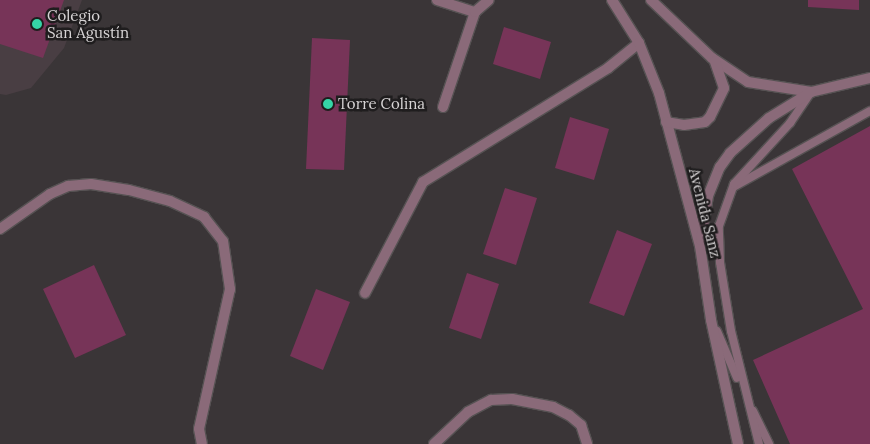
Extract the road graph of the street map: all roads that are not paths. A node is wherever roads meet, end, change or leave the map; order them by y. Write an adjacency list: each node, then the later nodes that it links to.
1 (437, 0): 5 (street)
2 (489, 0): 5 (street)
3 (612, 0): 6 (street, Avenida Sanz)
4 (651, 0): 7 (street)
5 (475, 12): 10 (street)
6 (639, 43): 12 (street, Avenida Sanz); 16 (street)
7 (712, 58): 9 (street); 12 (street)
8 (870, 78): 9 (street)
9 (811, 92): 13 (lane); 15 (street)
10 (443, 107)
11 (870, 112): 13 (lane)
12 (666, 122): 15 (street, Avenida Sanz)
13 (733, 187): 18 (lane)
14 (0, 229): 19 (street)
15 (700, 246): 17 (street, Avenida Sanz)
16 (365, 294)
17 (711, 320): 18 (lane); 22 (street, Avenida Sanz)
18 (743, 390): 23 (lane); 24 (lane)
19 (202, 444)
20 (434, 444): 21 (street)
21 (587, 444)
22 (738, 444)
23 (759, 444)
24 (769, 444)

